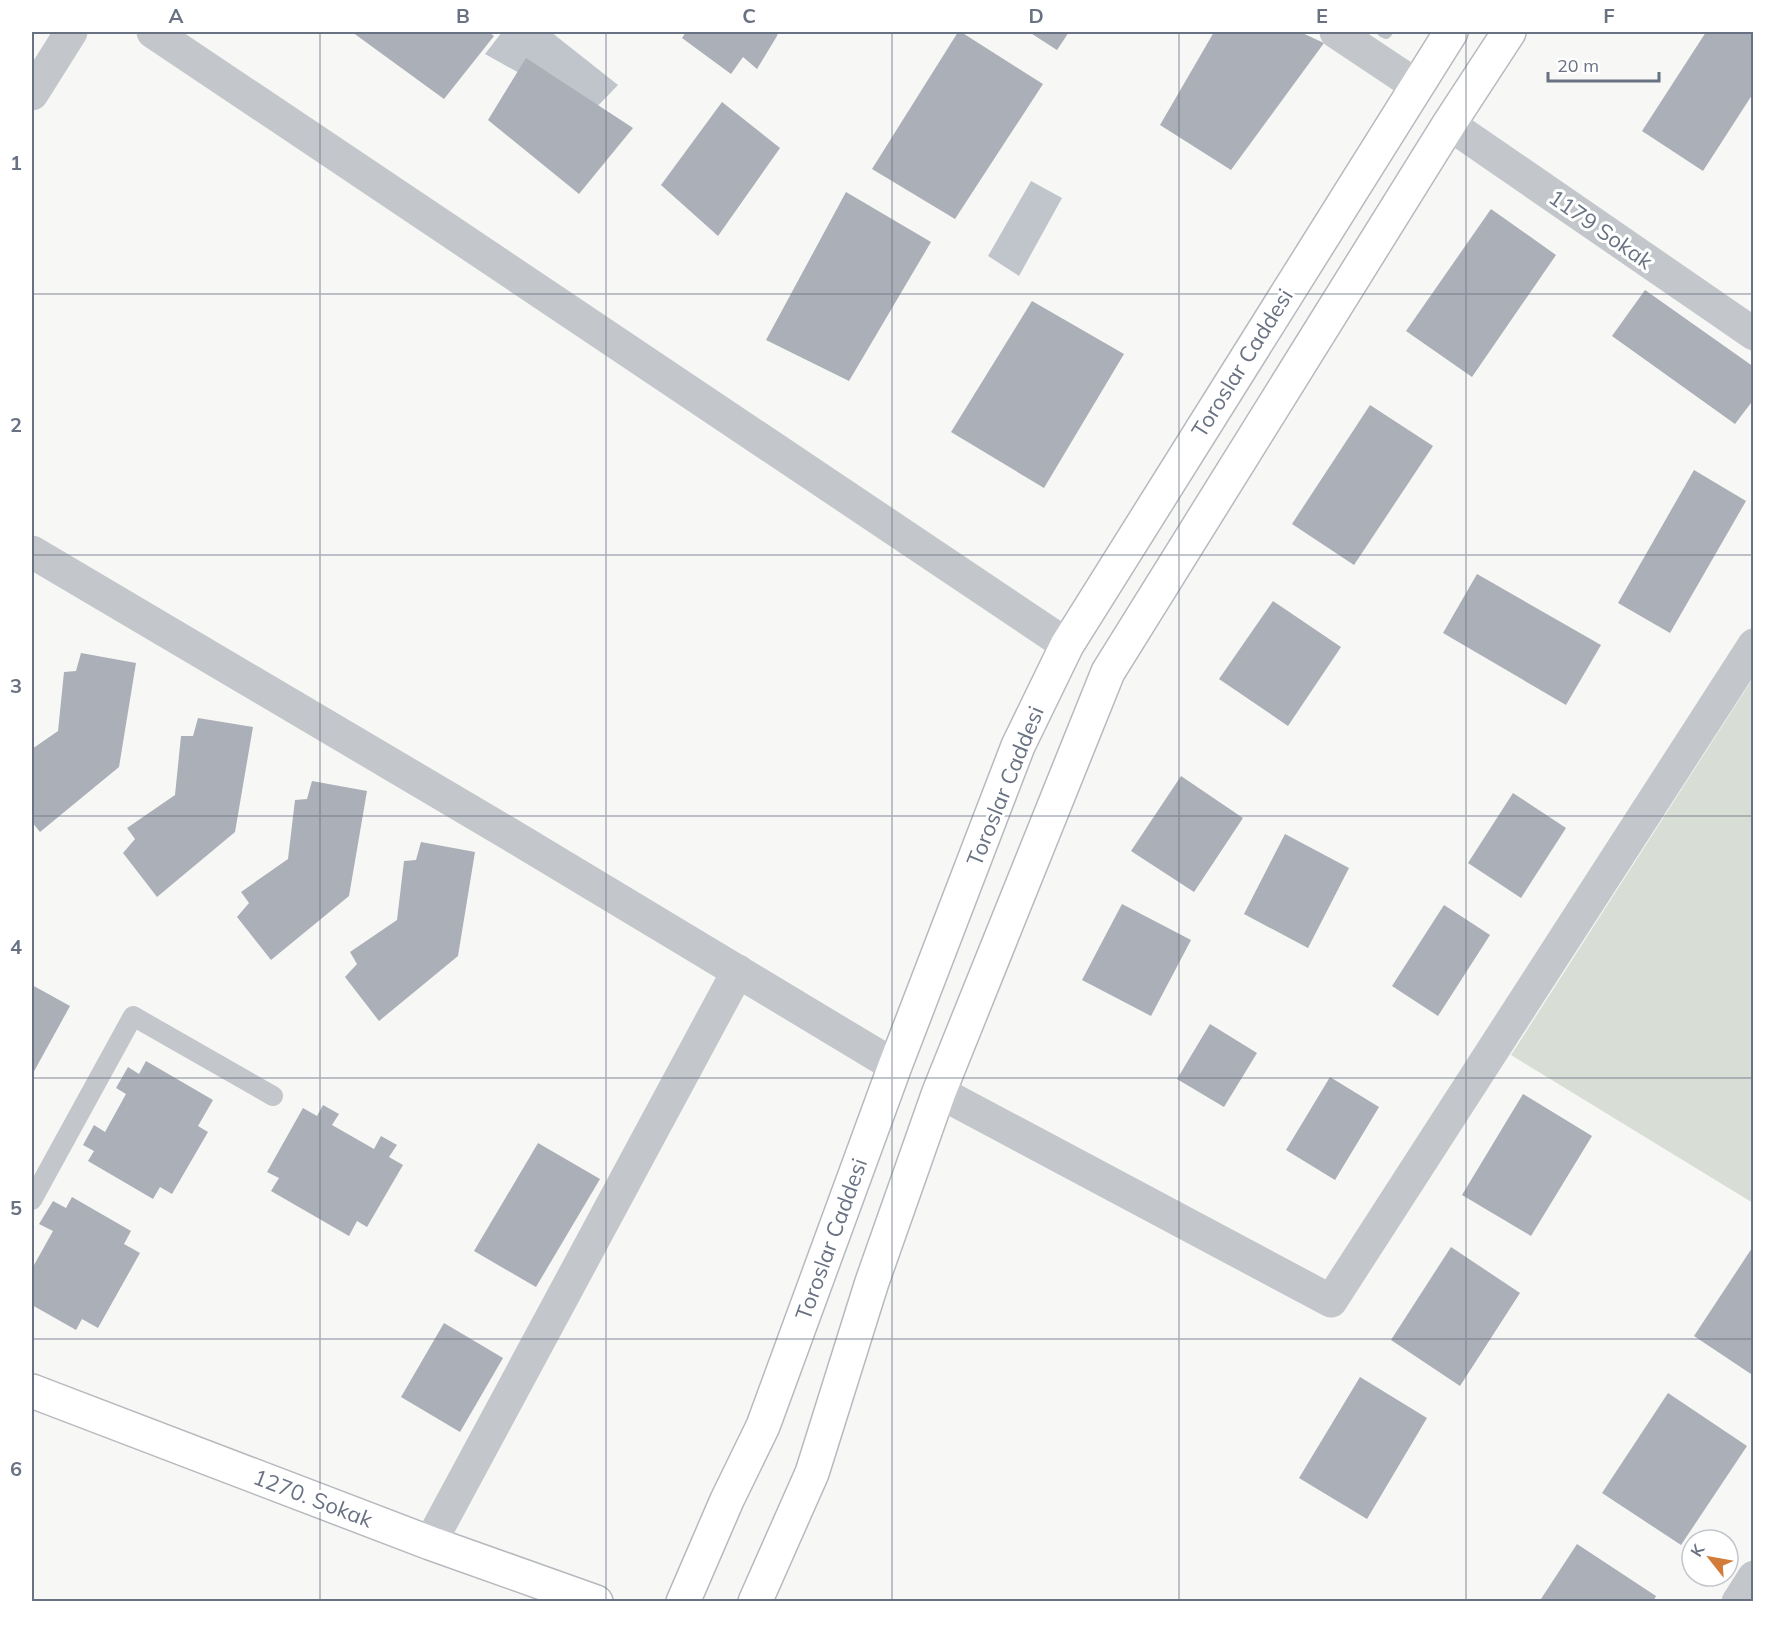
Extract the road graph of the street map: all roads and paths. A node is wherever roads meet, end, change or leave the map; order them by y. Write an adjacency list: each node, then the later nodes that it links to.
1 (71, 32): 7 (street)
2 (153, 32): 11 (street)
3 (1336, 32): 6 (street)
4 (1451, 32): 6 (street, Toroslar Caddesi)
5 (1509, 32): 8 (street)
6 (1417, 86): 11 (street, Toroslar Caddesi)
7 (32, 94)
8 (1449, 124): 9 (street, 1179 Sokak); 13 (street)
9 (1754, 334)
10 (32, 552): 14 (street)
11 (1067, 645): 13 (street); 15 (street, Toroslar Caddesi)
12 (1754, 645): 16 (street)
13 (1108, 672): 16 (street)
14 (738, 971): 15 (street); 20 (street)
15 (895, 1066): 23 (street, Toroslar Caddesi)
16 (939, 1092): 24 (street)
17 (273, 1096): 18 (lane)
18 (32, 1200)
19 (32, 1391): 20 (street, 1270. Sokak)
20 (430, 1543): 22 (street, 1270. Sokak)
21 (1754, 1577): 25 (street)
22 (596, 1602)
23 (683, 1602)
24 (755, 1602)
25 (1738, 1602)

